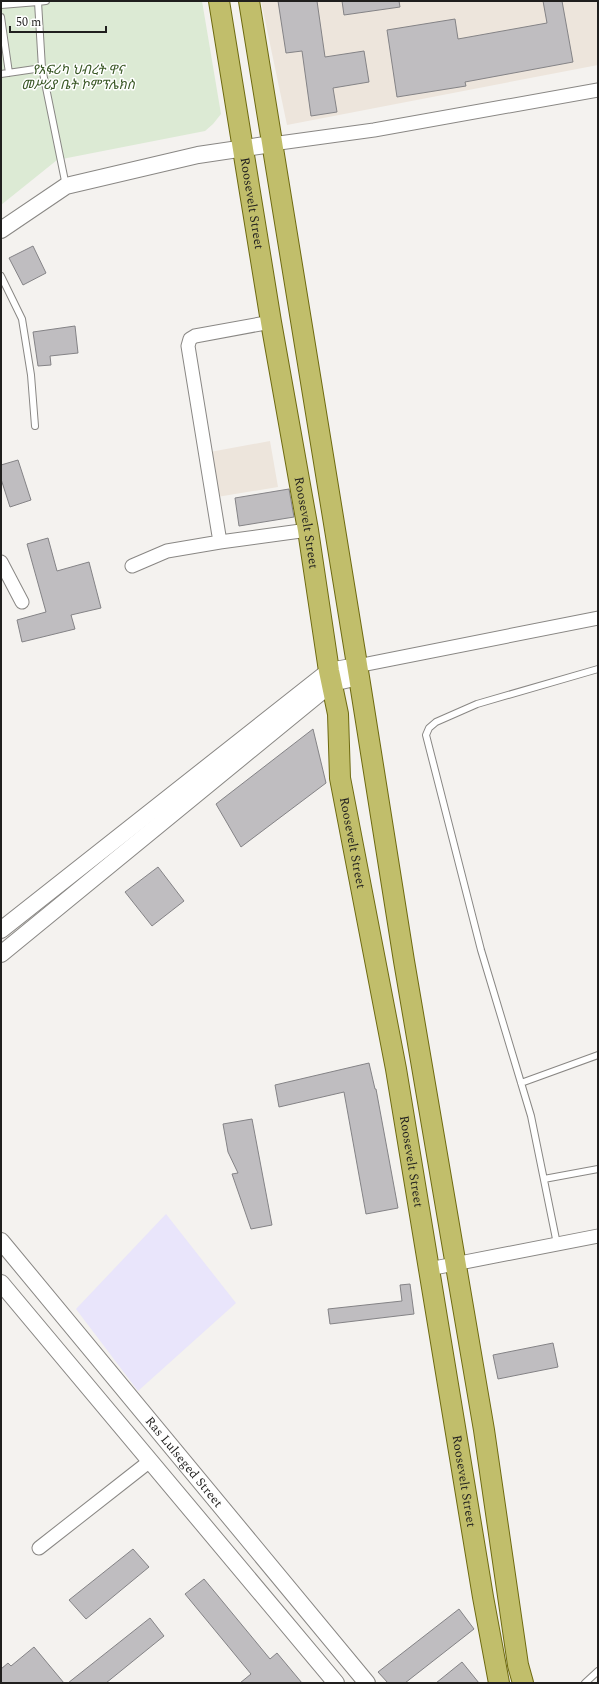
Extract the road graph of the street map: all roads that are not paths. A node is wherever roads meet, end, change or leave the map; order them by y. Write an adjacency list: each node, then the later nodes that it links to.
1 (46, 1): 4 (lane)
2 (219, 1): 12 (main road, Roosevelt Street)
3 (249, 1): 11 (main road, Roosevelt Street)
4 (38, 2): 5 (lane); 7 (lane)
5 (1, 5)
6 (1, 17): 8 (lane)
7 (42, 68): 8 (lane); 13 (lane)
8 (9, 73): 9 (lane)
9 (1, 74)
10 (598, 90): 11 (street)
11 (272, 144): 12 (street); 17 (main road, Roosevelt Street)
12 (243, 148): 13 (street); 16 (main road, Roosevelt Street)
13 (66, 186): 14 (street)
14 (1, 230)
15 (1, 276): 19 (lane)
16 (271, 322): 18 (main road, Roosevelt Street); 21 (street)
17 (317, 420): 18 (main road); 27 (main road, Roosevelt Street)
18 (289, 424): 20 (main road, Roosevelt Street)
19 (35, 426)
20 (308, 530): 21 (street); 28 (main road, Roosevelt Street)
21 (220, 542): 23 (street)
22 (1, 562): 24 (street)
23 (132, 566)
24 (22, 602)
25 (598, 618): 27 (street)
26 (598, 669): 32 (lane)
27 (358, 671): 28 (street); 38 (main road, Roosevelt Street)
28 (330, 677): 29 (street); 30 (street); 39 (main road, Roosevelt Street)
29 (1, 930)
30 (1, 954)
31 (598, 1055): 32 (lane)
32 (521, 1083): 34 (lane)
33 (598, 1169): 34 (lane)
34 (544, 1179): 37 (lane)
35 (598, 1236): 37 (street)
36 (1, 1241): 43 (street, Ras Lulseged Street)
37 (557, 1244): 38 (street)
38 (456, 1262): 39 (street); 41 (main road, Roosevelt Street)
39 (430, 1269): 42 (main road, Roosevelt Street)
40 (1, 1283): 44 (street, Ras Lulseged Street)
41 (484, 1430): 42 (main road); 52 (main road, Roosevelt Street)
42 (457, 1435): 51 (main road, Roosevelt Street)
43 (163, 1436): 44 (street); 46 (street, Ras Lulseged Street)
44 (146, 1457): 45 (street); 47 (street, Ras Lulseged Street)
45 (40, 1548)
46 (312, 1616): 47 (street); 49 (street, Ras Lulseged Street)
47 (294, 1632): 50 (street, Ras Lulseged Street)
48 (598, 1671): 53 (lane)
49 (363, 1682)
50 (336, 1683)
51 (499, 1683)
52 (523, 1683)
53 (585, 1683)

